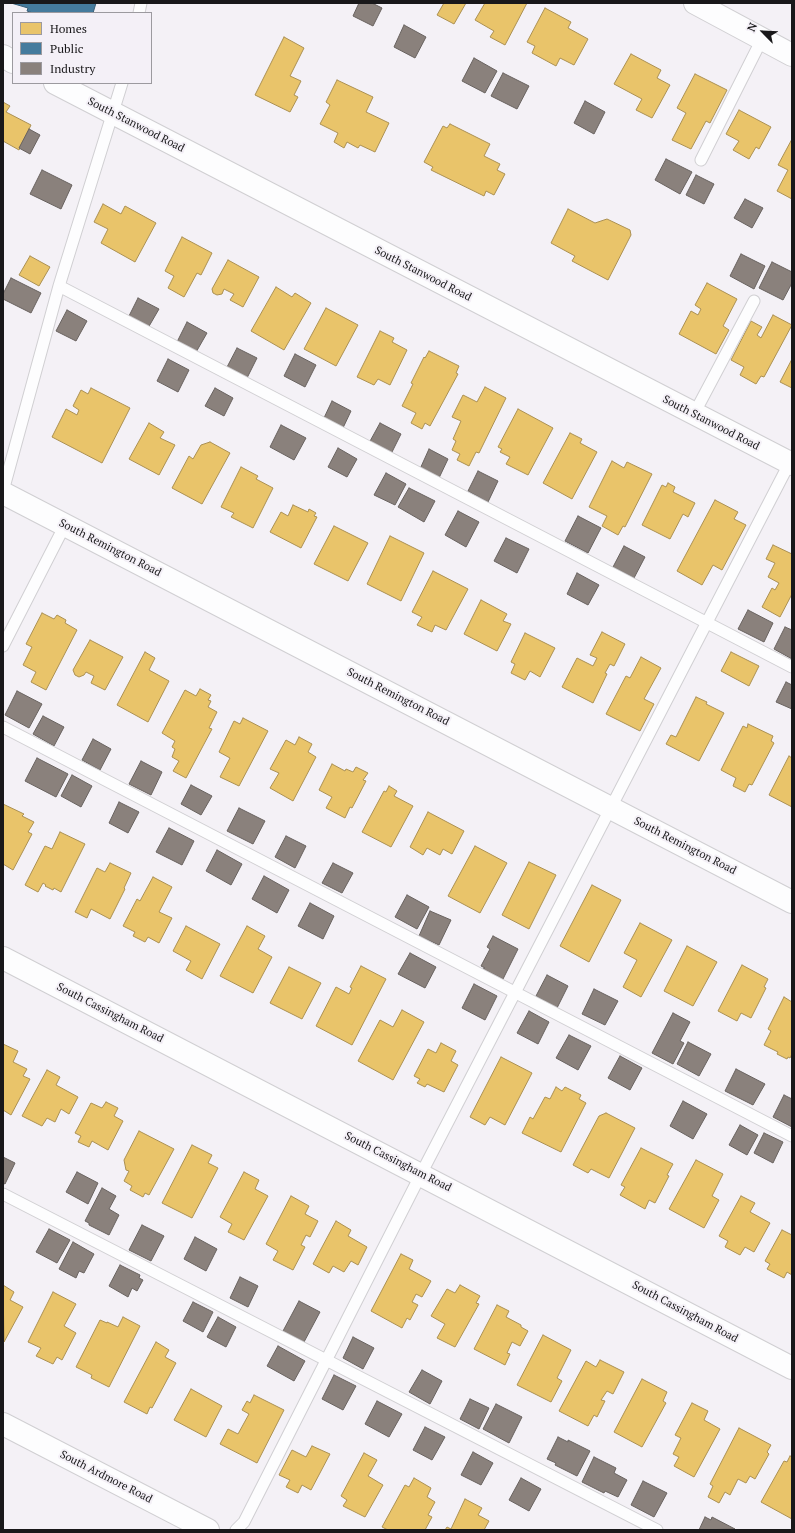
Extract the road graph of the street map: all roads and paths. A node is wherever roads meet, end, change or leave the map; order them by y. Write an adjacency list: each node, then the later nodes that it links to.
1 (695, 3): 2 (street)
2 (762, 39): 3 (street); 9 (lane)
3 (792, 55)
4 (3, 56): 5 (street)
5 (12, 61)
6 (57, 84): 8 (street, South Stanwood Road)
7 (122, 84): 8 (lane)
8 (113, 113): 10 (lane); 12 (street, South Stanwood Road)
9 (701, 160)
10 (59, 286): 14 (lane); 16 (lane)
11 (754, 301): 12 (lane)
12 (694, 414): 13 (street, South Stanwood Road)
13 (791, 462): 16 (lane)
14 (3, 492): 15 (street, South Remington Road)
15 (65, 525): 17 (lane); 20 (street, South Remington Road)
16 (706, 623): 18 (lane); 20 (lane)
17 (3, 646)
18 (792, 667)
19 (3, 727): 23 (lane)
20 (611, 808): 21 (street, South Remington Road); 23 (lane)
21 (792, 902)
22 (3, 958): 25 (street, South Cassingham Road)
23 (515, 993): 24 (lane); 25 (lane)
24 (792, 1136)
25 (421, 1174): 27 (lane); 28 (street, South Cassingham Road)
26 (3, 1194): 27 (lane)
27 (327, 1360): 31 (lane); 32 (lane)
28 (792, 1368)
29 (3, 1424): 30 (street, South Ardmore Road)
30 (208, 1530)
31 (236, 1530)
32 (657, 1530)

